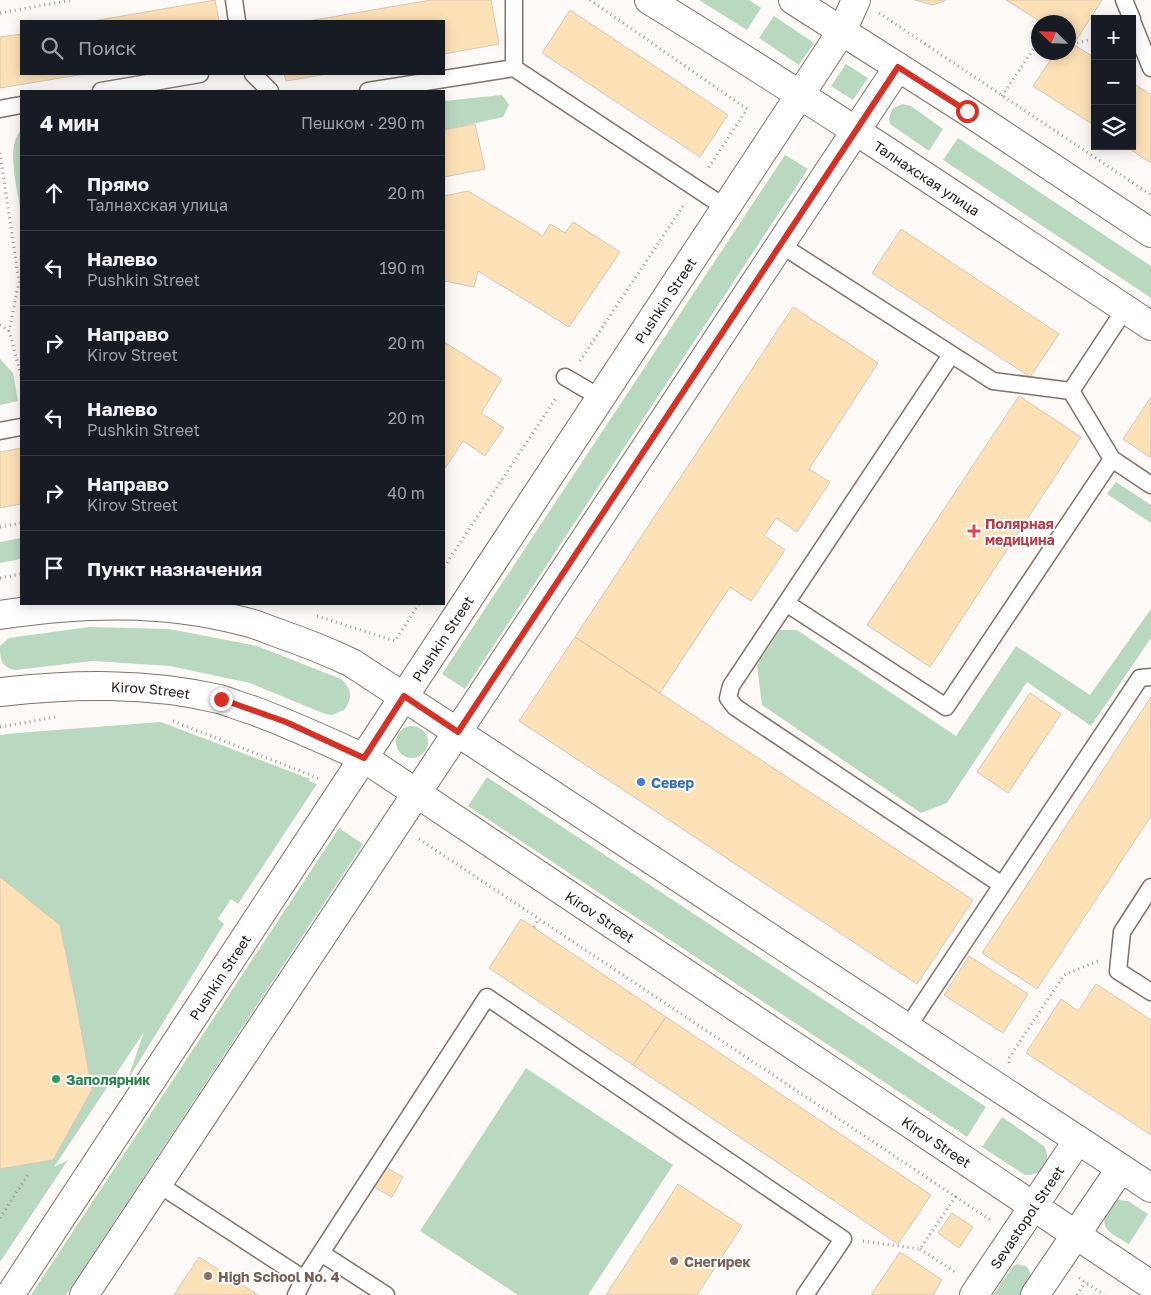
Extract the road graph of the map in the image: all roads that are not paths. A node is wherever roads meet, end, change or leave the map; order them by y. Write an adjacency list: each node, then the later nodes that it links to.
1 (234, 0): 8 (lane)
2 (514, 0): 12 (lane)
3 (649, 0): 19 (street, Талнахская улица)
4 (793, 0): 10 (street)
5 (1124, 0): 7 (lane)
6 (866, 5): 10 (street, Pushkin Street)
7 (1130, 15)
8 (237, 20)
9 (1136, 30): 13 (lane)
10 (842, 31): 11 (street); 19 (street, Pushkin Street)
11 (898, 67): 22 (street); 24 (street)
12 (514, 68): 18 (lane); 23 (lane)
13 (1151, 68)
14 (194, 75): 16 (lane)
15 (254, 75): 17 (lane)
16 (107, 90)
17 (269, 90)
18 (374, 90)
19 (800, 95): 22 (street, Талнахская улица); 23 (street, Pushkin Street)
20 (20, 105): 21 (lane)
21 (0, 109)
22 (856, 131): 25 (street); 26 (street, Талнахская улица)
23 (726, 208): 31 (street, Pushkin Street)
24 (1151, 233)
25 (781, 245): 28 (lane); 44 (street)
26 (1125, 309): 27 (street, Талнахская улица); 30 (lane)
27 (1151, 326)
28 (952, 355): 30 (lane); 36 (lane)
29 (567, 378): 31 (lane)
30 (1071, 391): 34 (lane)
31 (601, 398): 43 (street, Pushkin Street)
32 (20, 427): 33 (lane)
33 (0, 431)
34 (1112, 459): 35 (lane); 36 (lane)
35 (1151, 485)
36 (786, 603): 47 (lane)
37 (93, 605): 40 (street)
38 (142, 605): 39 (street)
39 (178, 606): 43 (street)
40 (0, 615)
41 (1151, 677): 47 (lane)
42 (0, 692): 45 (street, Kirov Street)
43 (404, 696): 44 (street); 45 (street, Pushkin Street)
44 (458, 732): 46 (street); 50 (street)
45 (364, 758): 46 (street, Kirov Street); 61 (street, Pushkin Street)
46 (417, 794): 53 (street); 55 (street, Kirov Street)
47 (1002, 885): 50 (lane)
48 (1151, 887): 49 (lane)
49 (1151, 992)
50 (907, 1028): 51 (street)
51 (1078, 1140): 52 (street); 55 (street, Sevastopol Street)
52 (1121, 1168): 54 (street); 56 (street)
53 (158, 1184): 58 (lane); 62 (street)
54 (1151, 1188)
55 (1034, 1206): 56 (street, Kirov Street); 59 (street, Sevastopol Street)
56 (1076, 1234): 60 (street, Kirov Street); 66 (street)
57 (321, 1253): 58 (lane); 64 (lane); 65 (lane)
58 (304, 1279): 63 (lane)
59 (967, 1285)
60 (1151, 1285)
61 (10, 1295)
62 (84, 1295)
63 (296, 1295)
64 (386, 1295)
65 (805, 1295)
66 (1035, 1295)

